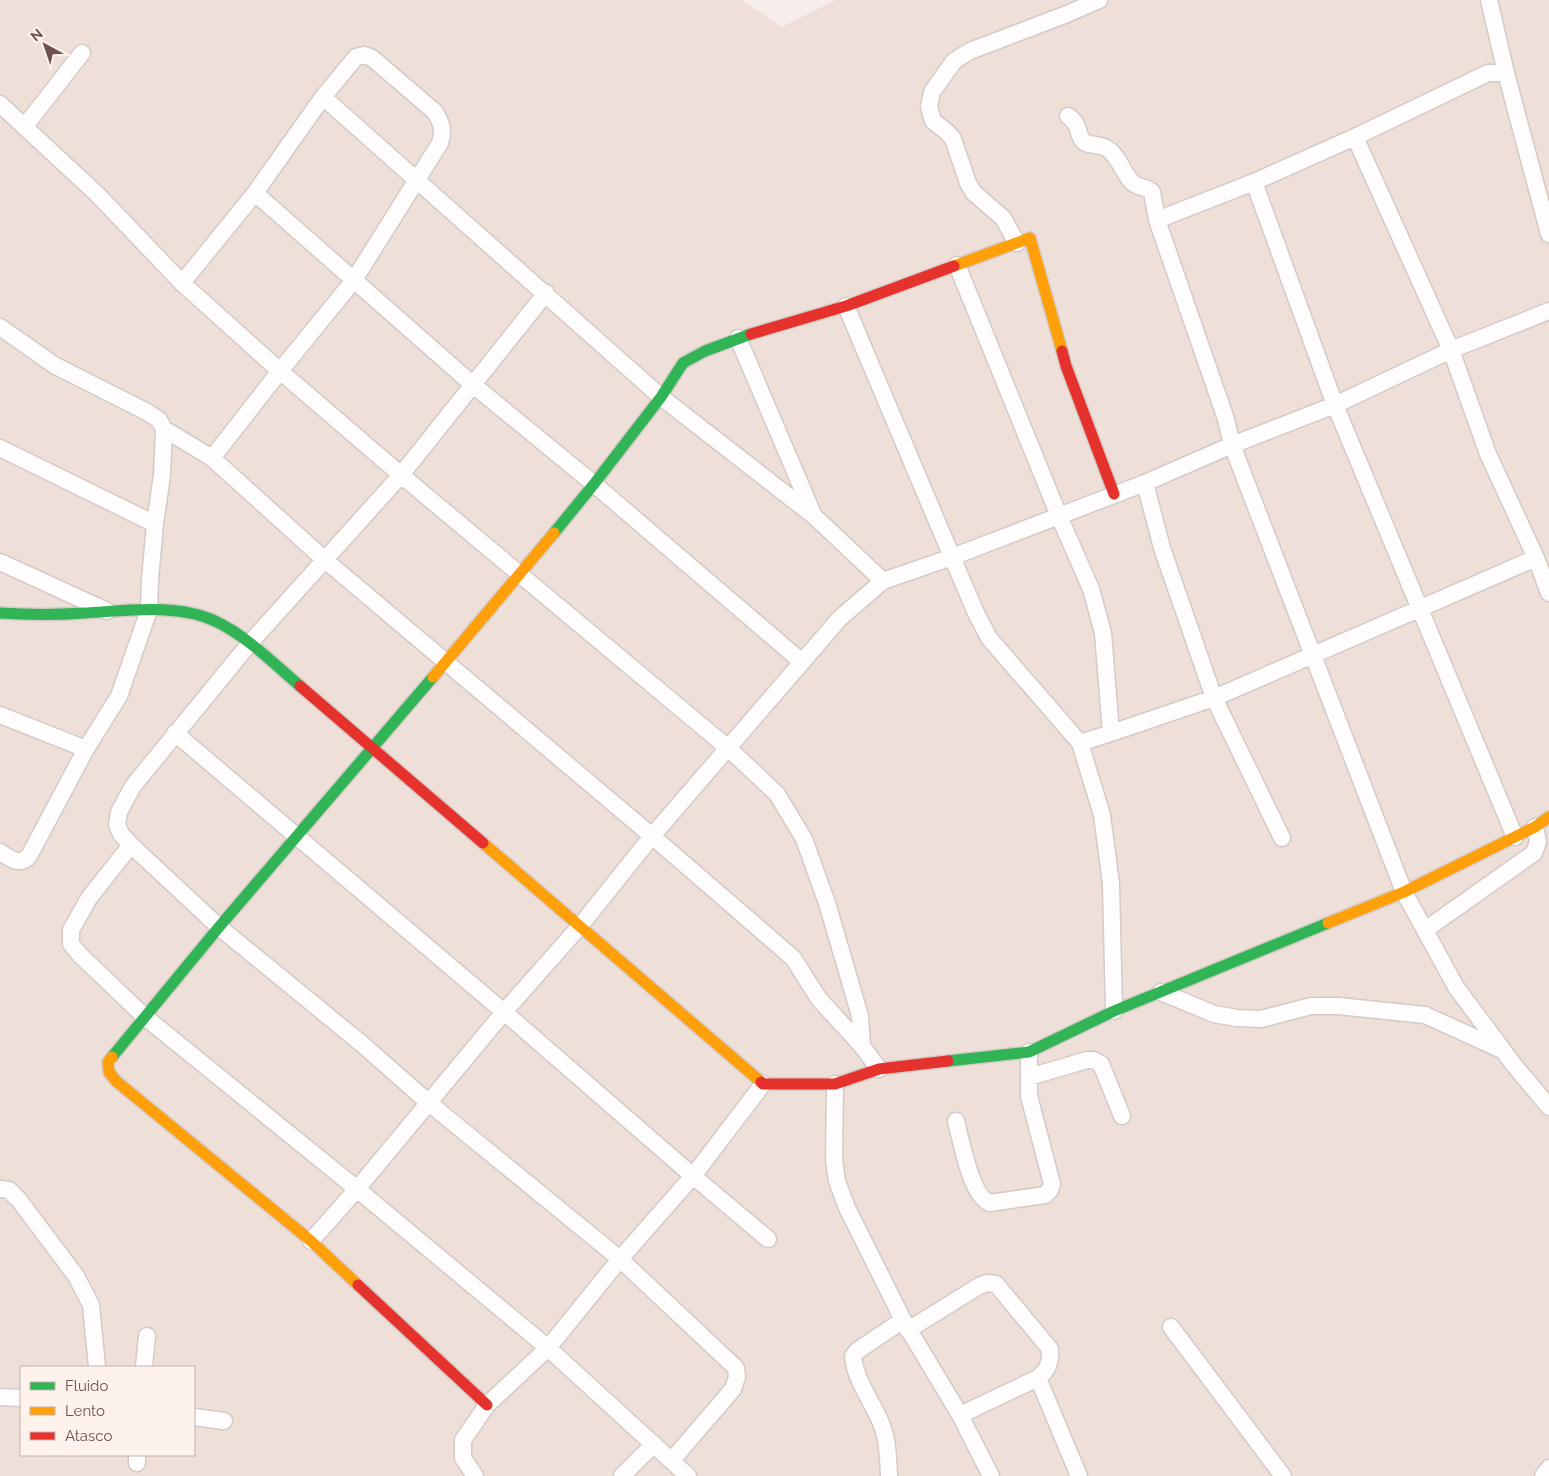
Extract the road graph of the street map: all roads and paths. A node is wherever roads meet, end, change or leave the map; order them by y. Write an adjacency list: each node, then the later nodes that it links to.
1 (1099, 0): 15 (street)
2 (1488, 0): 4 (street)
3 (82, 53): 8 (street)
4 (1506, 73): 9 (street); 14 (street)
5 (323, 96): 10 (street); 10 (street); 12 (street)
6 (0, 104): 8 (street)
7 (1068, 116): 13 (street)
8 (25, 126): 18 (street)
9 (1355, 137): 11 (street); 24 (street)
10 (417, 181): 17 (street); 19 (street)
11 (1254, 182): 13 (street); 28 (street)
12 (255, 193): 17 (street); 18 (street)
13 (1157, 220): 30 (street)
14 (1549, 234)
15 (1017, 243): 16 (street); 36 (street)
16 (957, 265): 20 (street); 38 (street)
17 (354, 280): 25 (street); 26 (street)
18 (182, 283): 25 (street)
19 (546, 293): 26 (street); 27 (street)
20 (846, 306): 23 (street); 40 (street)
21 (1549, 311): 24 (street)
22 (0, 327): 29 (street)
23 (738, 338): 27 (street); 37 (street)
24 (1451, 350): 28 (street); 41 (street)
25 (280, 371): 32 (street); 33 (street)
26 (472, 384): 33 (street); 35 (street)
27 (661, 397): 35 (street); 37 (street)
28 (1335, 405): 30 (street); 47 (street)
29 (164, 429): 32 (street); 39 (street)
30 (1232, 445): 34 (street); 52 (street)
31 (0, 448): 39 (street)
32 (212, 458): 42 (street)
33 (401, 475): 42 (street); 44 (street)
34 (1144, 483): 36 (street); 55 (street)
35 (594, 484): 44 (street); 54 (street)
36 (1114, 494): 38 (street)
37 (814, 516): 45 (street)
38 (1059, 516): 40 (street); 57 (street)
39 (154, 524): 48 (street)
40 (952, 557): 45 (street); 59 (street)
41 (1536, 558): 46 (street); 47 (street)
42 (325, 560): 51 (street); 53 (street)
43 (0, 562): 49 (street)
44 (520, 574): 53 (street); 61 (street)
45 (883, 582): 54 (street)
46 (1549, 593)
47 (1420, 608): 52 (street); 67 (street)
48 (149, 610): 49 (street); 51 (street); 62 (street)
49 (109, 612): 50 (street)
50 (0, 614)
51 (250, 643): 58 (street); 60 (street)
52 (1314, 655): 55 (street); 71 (street)
53 (445, 662): 60 (street); 65 (street)
54 (802, 662): 61 (street)
55 (1214, 698): 57 (street); 68 (street)
56 (0, 714): 62 (street)
57 (1111, 732): 59 (street)
58 (175, 733): 66 (street); 69 (street)
59 (1080, 743): 76 (street)
60 (372, 747): 66 (street); 72 (street)
61 (728, 748): 65 (street); 79 (street)
62 (86, 749): 70 (street)
63 (1549, 817): 64 (street)
64 (1535, 827): 67 (street); 74 (street)
65 (652, 836): 72 (street); 79 (street)
66 (296, 837): 73 (street); 77 (street)
67 (1515, 837): 71 (street)
68 (1282, 838)
69 (131, 845): 73 (street); 78 (street)
70 (0, 852)
71 (1404, 892): 74 (street); 75 (street)
72 (580, 926): 77 (street); 84 (street)
73 (219, 927): 78 (street); 86 (street)
74 (1425, 930): 80 (street)
75 (1161, 992): 76 (street); 80 (street)
76 (1114, 1011): 81 (street)
77 (504, 1012): 86 (street); 90 (street)
78 (146, 1017): 92 (street); 94 (street)
79 (862, 1046): 82 (street)
80 (1503, 1050): 87 (street)
81 (1029, 1052): 82 (street); 83 (street)
82 (879, 1069): 85 (street)
83 (1029, 1077): 88 (street); 89 (street)
84 (764, 1084): 85 (street); 90 (street)
85 (834, 1084): 96 (street)
86 (429, 1103): 92 (street); 95 (street)
87 (1549, 1106)
88 (1122, 1116)
89 (956, 1121)
90 (693, 1176): 93 (street); 95 (street)
91 (0, 1189): 100 (street)
92 (357, 1189): 94 (street); 99 (street)
93 (768, 1239)
94 (311, 1241): 105 (street)
95 (620, 1259): 99 (street); 110 (street)
96 (905, 1325): 102 (street); 106 (street); 115 (street)
97 (1171, 1326): 118 (street)
98 (147, 1336): 101 (street)
99 (548, 1348): 105 (street); 109 (street)
100 (97, 1366)
101 (144, 1366)
102 (1038, 1378): 106 (street); 117 (street)
103 (0, 1397): 104 (street)
104 (20, 1398)
105 (487, 1405): 112 (street)
106 (960, 1415): 116 (street)
107 (195, 1417): 108 (street)
108 (224, 1421)
109 (654, 1444): 110 (street); 113 (street)
110 (672, 1460): 114 (street)
111 (1549, 1468): 119 (street)
112 (475, 1476)
113 (622, 1476)
114 (688, 1476)
115 (889, 1476)
116 (991, 1476)
117 (1079, 1476)
118 (1284, 1476)
119 (1543, 1476)

